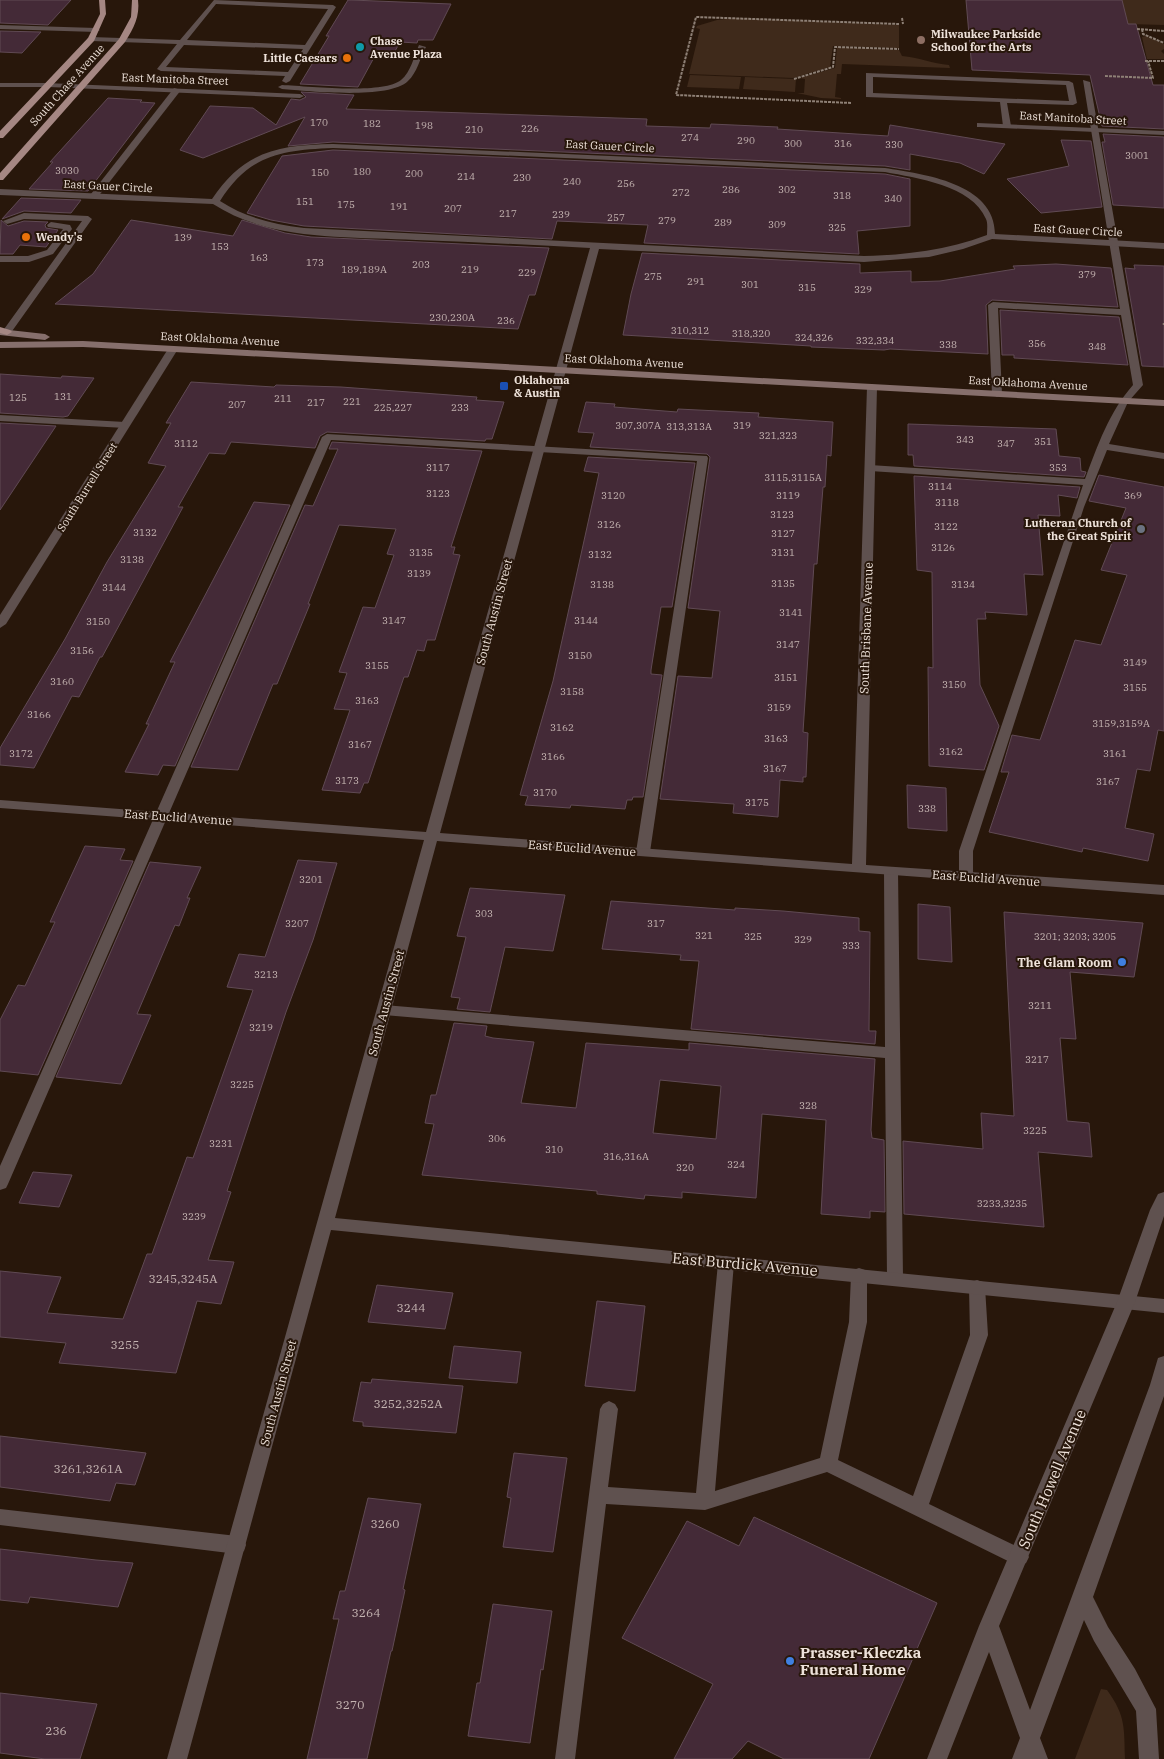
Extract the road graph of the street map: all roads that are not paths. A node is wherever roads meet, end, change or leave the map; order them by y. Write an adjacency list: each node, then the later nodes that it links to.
1 (102, 0): 4 (main road, South Chase Avenue)
2 (135, 0): 6 (main road, South Chase Avenue)
3 (0, 27): 4 (street)
4 (96, 30): 5 (main road, South Chase Avenue)
5 (91, 39): 6 (street); 13 (main road, South Chase Avenue)
6 (122, 40): 7 (street); 14 (main road, South Chase Avenue)
7 (182, 43): 9 (street); 9 (street); 10 (street)
8 (422, 47): 16 (street)
9 (307, 48): 10 (street)
10 (290, 74): 16 (street)
11 (1086, 82): 21 (street)
12 (0, 84): 13 (street, East Manitoba Street)
13 (49, 85): 14 (street, East Manitoba Street); 23 (main road, South Chase Avenue)
14 (82, 86): 15 (street, East Manitoba Street); 24 (main road, South Chase Avenue)
15 (177, 90): 16 (street, East Manitoba Street); 26 (street)
16 (280, 91): 17 (street, East Manitoba Street)
17 (300, 96)
18 (1003, 100): 18 (street); 20 (street)
19 (980, 125): 20 (street, East Manitoba Street)
20 (1007, 126): 21 (street, East Manitoba Street)
21 (1094, 130): 22 (street, East Manitoba Street); 30 (street)
22 (1164, 133)
23 (0, 136)
24 (0, 178)
25 (0, 192): 26 (street, East Gauer Circle)
26 (94, 196): 27 (street, East Gauer Circle)
27 (215, 202): 29 (street, East Gauer Circle); 31 (street, East Gauer Circle)
28 (3, 221): 33 (street); 35 (street)
29 (991, 236): 30 (street, East Gauer Circle); 31 (street, East Gauer Circle)
30 (1114, 244): 32 (street, East Gauer Circle); 36 (street)
31 (595, 246): 41 (street, South Austin Street)
32 (1164, 246)
33 (0, 258)
34 (0, 264): 35 (street)
35 (44, 266): 37 (street)
36 (1125, 312): 43 (street); 44 (street)
37 (2, 332): 38 (main road, East Oklahoma Avenue)
38 (83, 344): 39 (main road, East Oklahoma Avenue); 40 (main road, East Oklahoma Avenue)
39 (0, 345)
40 (173, 349): 41 (main road, East Oklahoma Avenue); 47 (street, South Burrell Street)
41 (560, 370): 42 (main road, East Oklahoma Avenue); 49 (street, South Austin Street)
42 (872, 387): 43 (main road, East Oklahoma Avenue); 51 (street, South Brisbane Avenue)
43 (997, 394): 44 (main road, East Oklahoma Avenue)
44 (1124, 401): 45 (main road, East Oklahoma Avenue); 48 (street)
45 (1164, 403)
46 (0, 418): 47 (street)
47 (125, 425): 53 (street, South Burrell Street)
48 (1103, 446): 50 (street); 52 (street)
49 (539, 449): 55 (street); 56 (street, South Austin Street); 57 (street)
50 (1163, 456)
51 (870, 468): 52 (street); 58 (street, South Brisbane Avenue)
52 (1089, 482): 60 (street)
53 (0, 624)
54 (0, 804): 55 (street, East Euclid Avenue)
55 (162, 816): 56 (street, East Euclid Avenue); 64 (street)
56 (432, 836): 57 (street, East Euclid Avenue); 62 (street, South Austin Street)
57 (643, 852): 58 (street, East Euclid Avenue)
58 (859, 869): 59 (street, East Euclid Avenue)
59 (891, 871): 60 (street, East Euclid Avenue); 63 (street)
60 (966, 876): 61 (street, East Euclid Avenue)
61 (1164, 890)
62 (384, 1010): 63 (street); 66 (street, South Austin Street)
63 (893, 1053): 69 (street)
64 (0, 1184)
65 (1164, 1198): 71 (street, South Howell Avenue)
66 (325, 1223): 67 (street, East Burdick Avenue); 80 (street, South Austin Street)
67 (726, 1263): 68 (street, East Burdick Avenue); 77 (street)
68 (859, 1275): 69 (street, East Burdick Avenue); 75 (street)
69 (895, 1278): 70 (street, East Burdick Avenue)
70 (977, 1287): 71 (street, East Burdick Avenue); 78 (street)
71 (1126, 1302): 72 (street, East Burdick Avenue); 81 (street, South Howell Avenue)
72 (1164, 1306)
73 (1164, 1363): 82 (street)
74 (609, 1409): 76 (street)
75 (828, 1464): 77 (street); 78 (street)
76 (598, 1495): 77 (street); 86 (street)
77 (706, 1502)
78 (918, 1509): 81 (street)
79 (0, 1517): 80 (street)
80 (236, 1545): 85 (street, South Austin Street)
81 (1019, 1557): 83 (street, South Howell Avenue)
82 (1084, 1597): 84 (street); 90 (street)
83 (989, 1626): 84 (street); 87 (street, South Howell Avenue)
84 (1031, 1738): 88 (street); 89 (street)
85 (177, 1759)
86 (564, 1759)
87 (937, 1759)
88 (1022, 1759)
89 (1038, 1759)
90 (1149, 1759)

